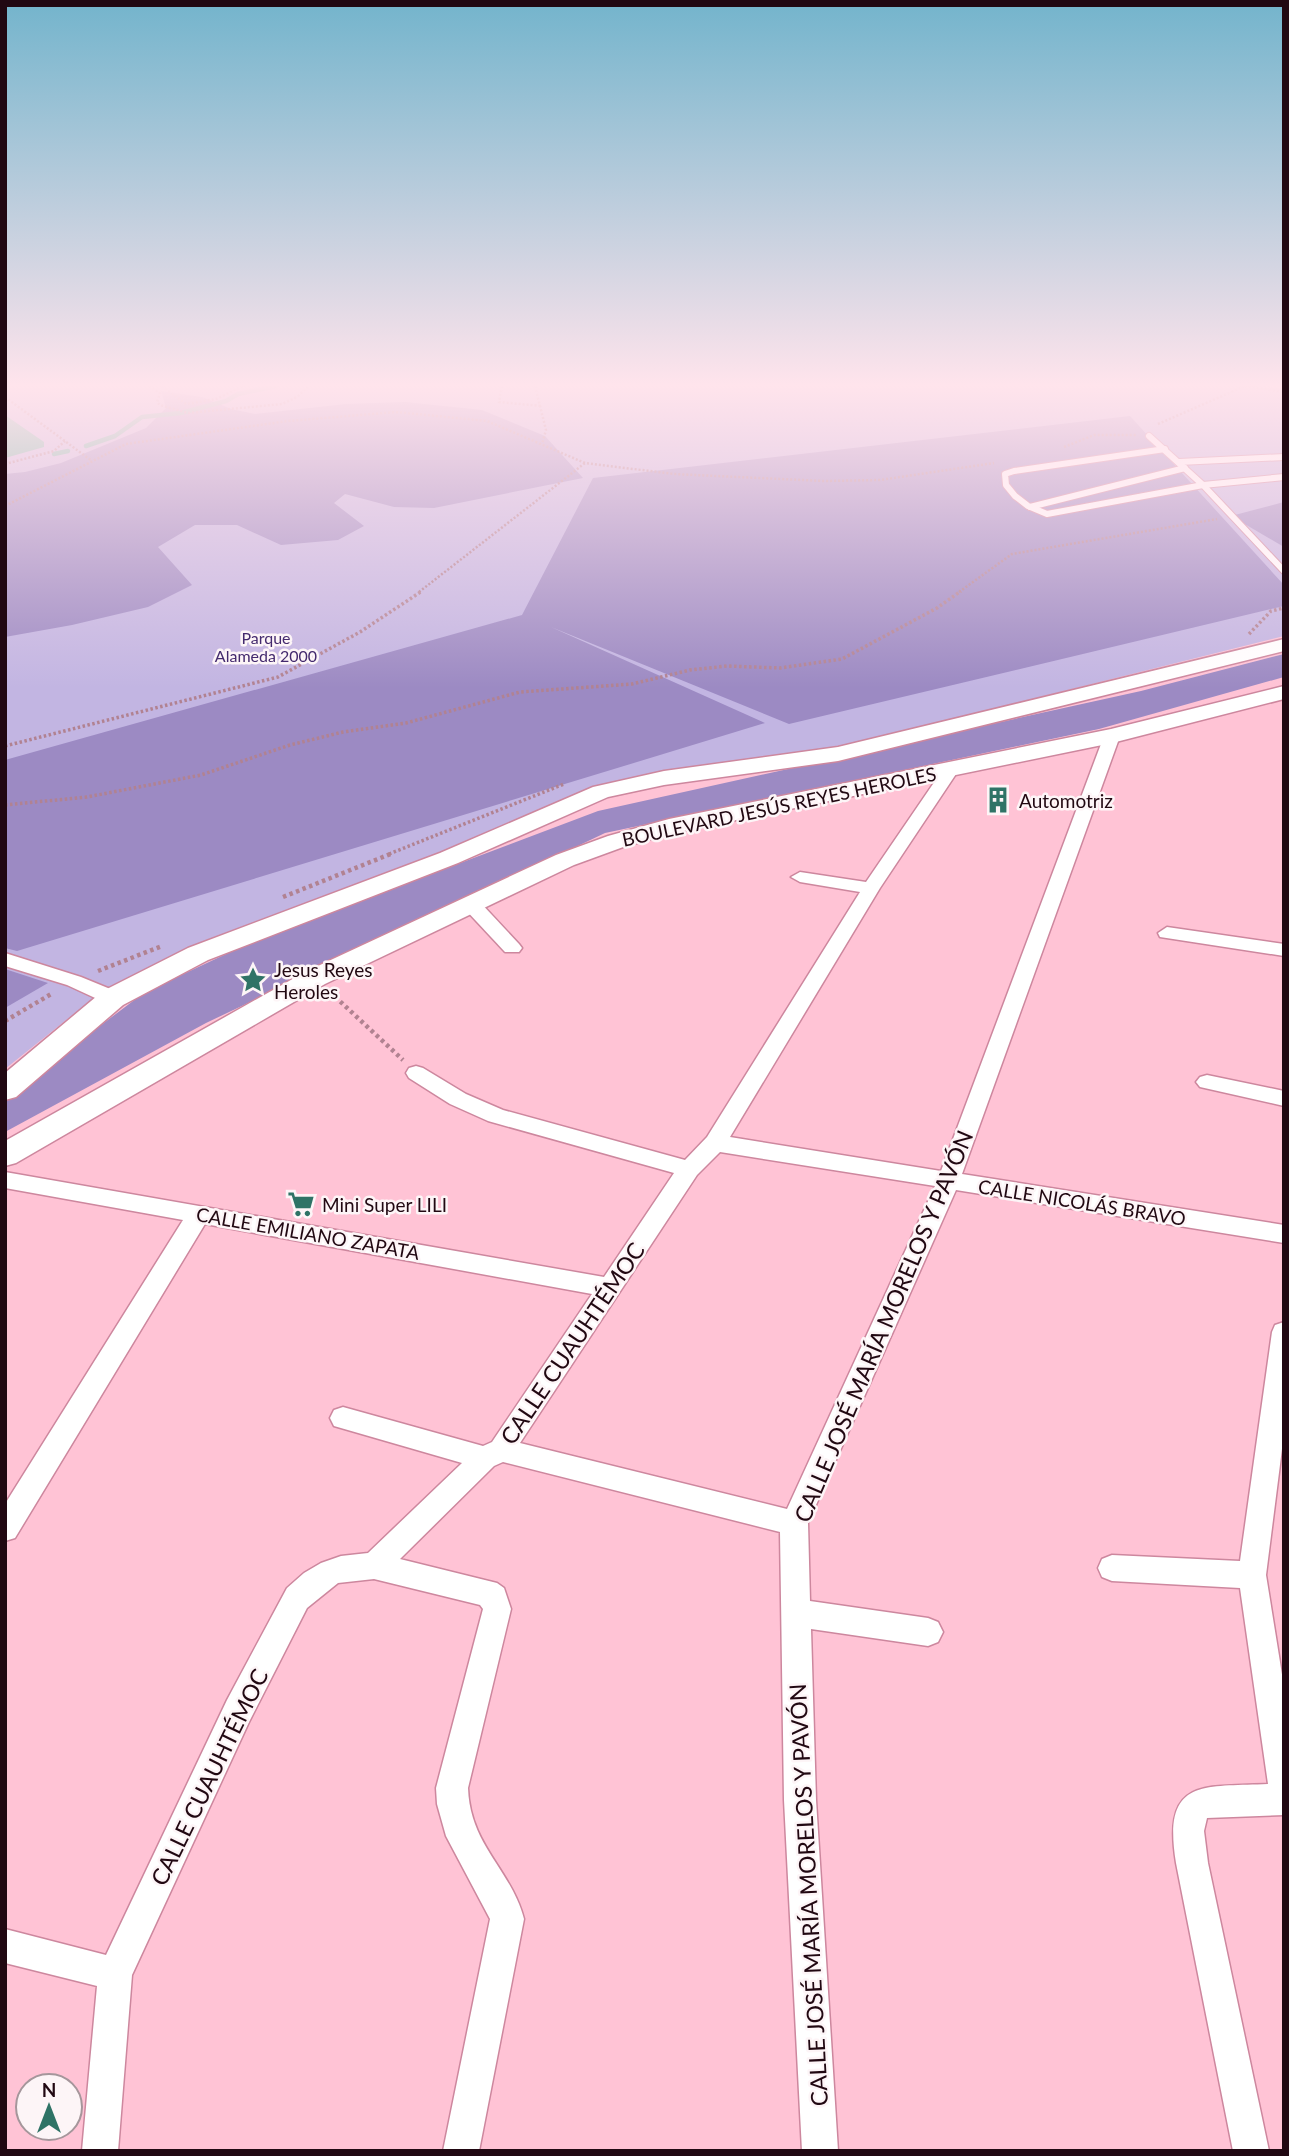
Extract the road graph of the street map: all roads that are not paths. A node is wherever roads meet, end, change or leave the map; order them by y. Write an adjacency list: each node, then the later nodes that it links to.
1 (1007, 487): 5 (lane)
2 (1111, 487): 5 (lane)
3 (1195, 487): 5 (lane)
4 (1204, 487): 6 (lane)
5 (1030, 507)
6 (1284, 571)
7 (1284, 645): 18 (main road, BOULEVARD JESÚS REYES HEROLES)
8 (1284, 692): 9 (main road, BOULEVARD JESÚS REYES HEROLES)
9 (1112, 736): 10 (main road, BOULEVARD JESÚS REYES HEROLES); 27 (street, CALLE JOSÉ MARÍA MORELOS Y PAVÓN)
10 (952, 768): 12 (street, CALLE CUAUHTÉMOC); 13 (main road, BOULEVARD JESÚS REYES HEROLES)
11 (800, 877): 12 (street)
12 (871, 888): 23 (street, CALLE CUAUHTÉMOC)
13 (470, 903): 15 (street); 24 (main road, BOULEVARD JESÚS REYES HEROLES)
14 (1167, 933): 16 (street)
15 (512, 948)
16 (1284, 950)
17 (5, 959): 18 (street)
18 (113, 998): 21 (main road, BOULEVARD JESÚS REYES HEROLES)
19 (416, 1073): 25 (street)
20 (1208, 1083): 22 (street)
21 (5, 1090)
22 (1284, 1099)
23 (715, 1143): 25 (street, CALLE CUAUHTÉMOC); 27 (street, CALLE NICOLÁS BRAVO)
24 (5, 1155)
25 (689, 1169): 30 (street, CALLE CUAUHTÉMOC)
26 (5, 1180): 28 (street, CALLE EMILIANO ZAPATA)
27 (948, 1180): 29 (street, CALLE NICOLÁS BRAVO); 34 (street, CALLE JOSÉ MARÍA MORELOS Y PAVÓN)
28 (199, 1213): 30 (street, CALLE EMILIANO ZAPATA); 35 (street)
29 (1284, 1234)
30 (610, 1288): 33 (street, CALLE CUAUHTÉMOC)
31 (1284, 1332): 38 (street)
32 (343, 1418): 33 (street)
33 (493, 1454): 34 (street); 36 (street, CALLE CUAUHTÉMOC)
34 (794, 1523): 39 (street, CALLE JOSÉ MARÍA MORELOS Y PAVÓN)
35 (5, 1529)
36 (374, 1566): 44 (street, CALLE CUAUHTÉMOC); 46 (street)
37 (1112, 1568): 38 (street)
38 (1252, 1575): 41 (street)
39 (797, 1613): 40 (street); 47 (street, CALLE JOSÉ MARÍA MORELOS Y PAVÓN)
40 (928, 1632)
41 (1284, 1788)
42 (1284, 1799): 48 (street)
43 (5, 1946): 44 (street)
44 (115, 1974): 45 (street, CALLE CUAUHTÉMOC)
45 (100, 2151)
46 (461, 2151)
47 (820, 2151)
48 (1251, 2151)

